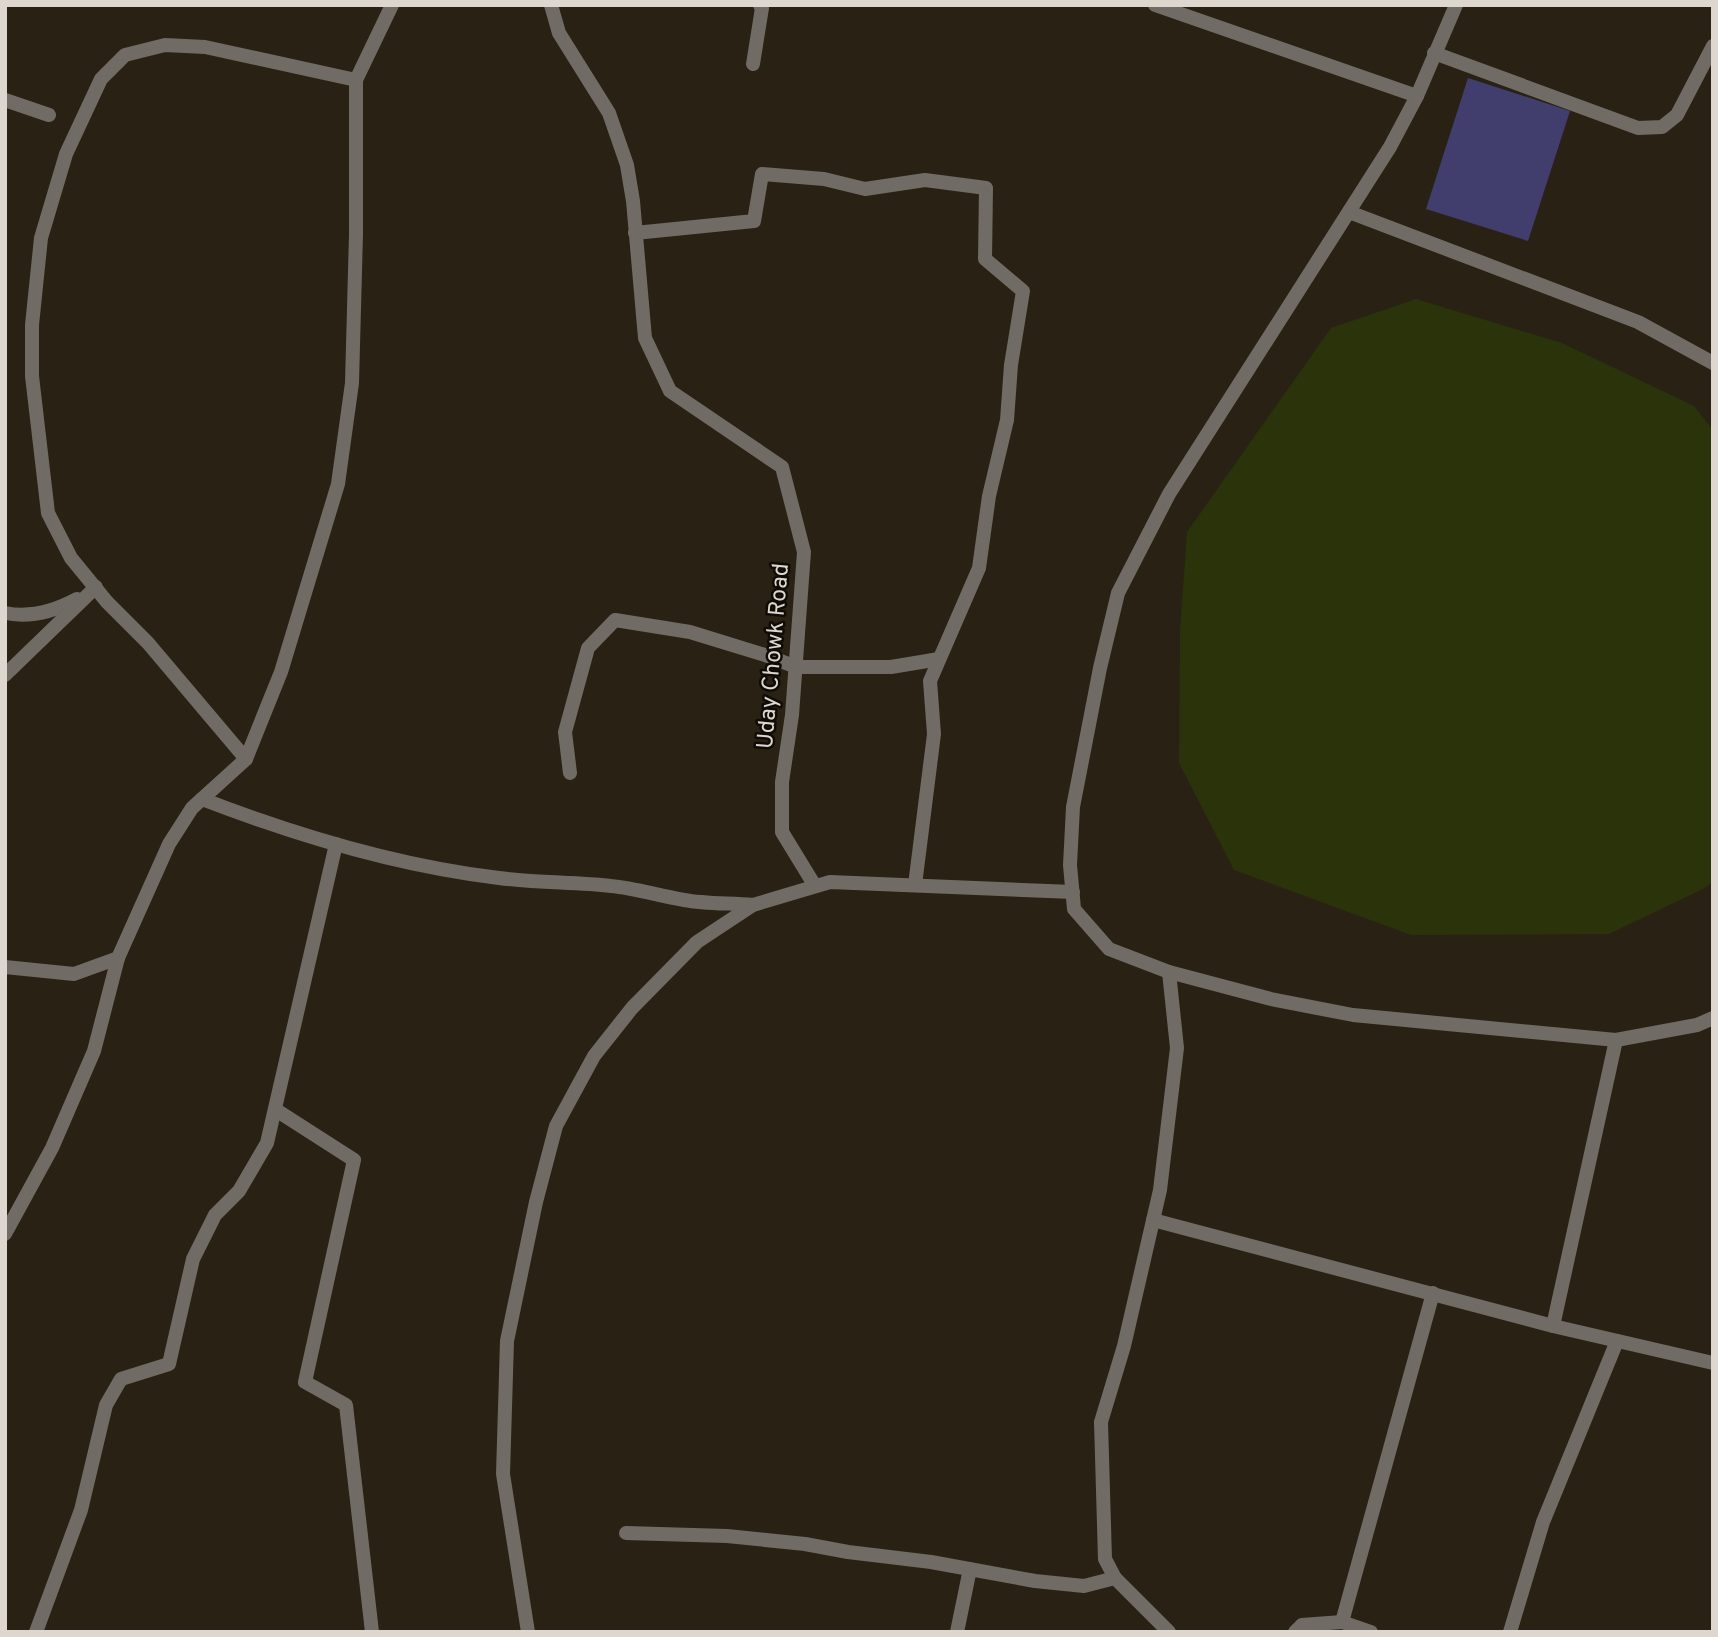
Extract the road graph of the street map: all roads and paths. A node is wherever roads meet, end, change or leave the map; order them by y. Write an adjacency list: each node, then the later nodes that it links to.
1 (392, 5): 9 (street)
2 (551, 5): 14 (street, Uday Chowk Road)
3 (760, 5): 8 (street)
4 (1155, 5): 10 (street)
5 (1455, 5): 7 (street)
6 (1713, 46): 7 (street)
7 (1434, 53): 10 (street)
8 (752, 64)
9 (356, 80): 16 (street); 21 (street)
10 (1417, 96): 13 (street)
11 (5, 100): 12 (street)
12 (49, 115)
13 (1349, 212): 15 (street); 27 (street)
14 (635, 233): 18 (street); 19 (street, Uday Chowk Road)
15 (1713, 363)
16 (96, 587): 17 (street); 20 (street); 21 (street)
17 (5, 613)
18 (939, 659): 19 (street); 25 (street)
19 (796, 667): 22 (street); 26 (street, Uday Chowk Road)
20 (5, 675)
21 (246, 759): 23 (street)
22 (570, 773)
23 (202, 799): 24 (street); 29 (street)
24 (336, 844): 28 (street); 34 (street)
25 (915, 885): 26 (street); 27 (street)
26 (815, 886): 28 (street)
27 (1073, 892): 31 (street)
28 (752, 905): 47 (street)
29 (118, 958): 30 (street); 36 (street)
30 (5, 967)
31 (1169, 972): 33 (street); 35 (street)
32 (1713, 1018): 33 (street)
33 (1616, 1040): 38 (street)
34 (276, 1110): 45 (street); 46 (street)
35 (1153, 1220): 37 (street); 43 (street)
36 (5, 1234)
37 (1433, 1293): 38 (street); 44 (street)
38 (1553, 1326): 39 (street)
39 (1617, 1341): 40 (street); 52 (street)
40 (1713, 1363)
41 (626, 1533): 42 (street)
42 (970, 1569): 43 (street); 48 (street)
43 (1115, 1578): 49 (street)
44 (1342, 1622): 50 (street); 51 (street)
45 (36, 1632)
46 (372, 1632)
47 (528, 1632)
48 (957, 1632)
49 (1169, 1632)
50 (1294, 1632)
51 (1371, 1632)
52 (1510, 1632)

